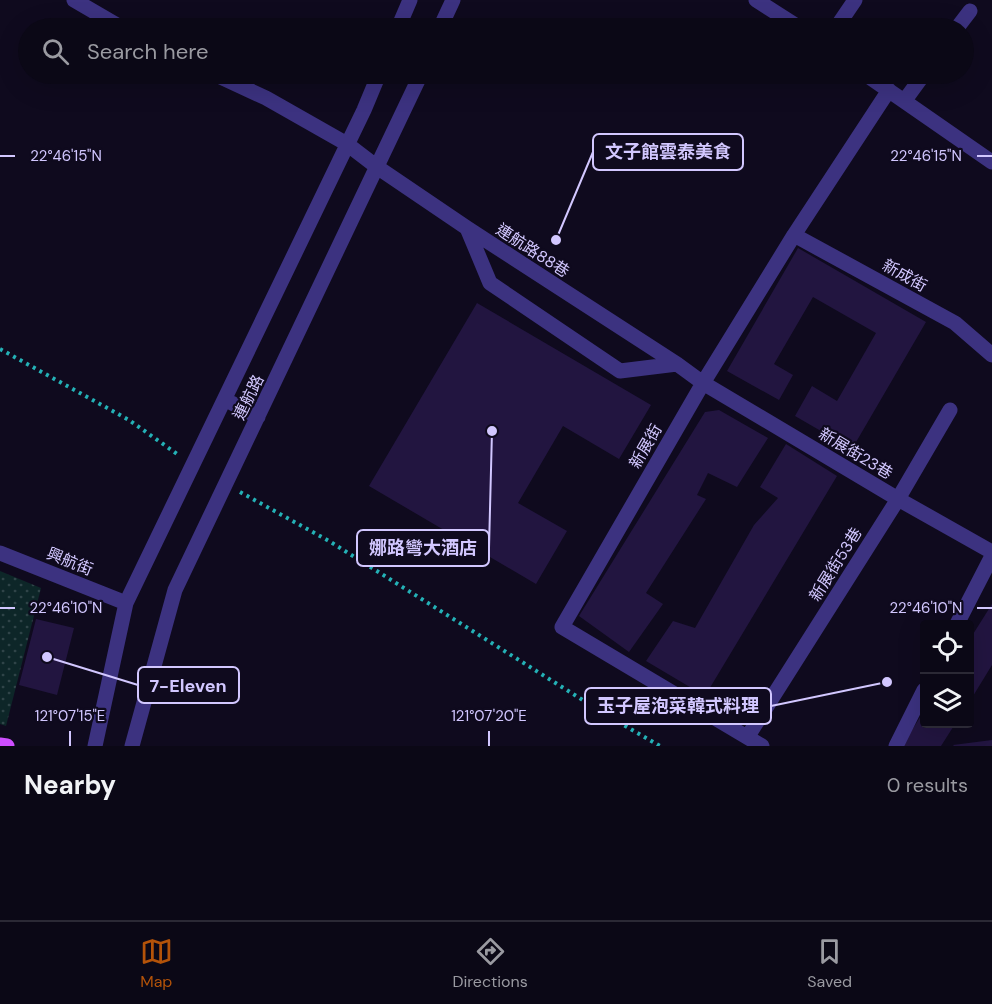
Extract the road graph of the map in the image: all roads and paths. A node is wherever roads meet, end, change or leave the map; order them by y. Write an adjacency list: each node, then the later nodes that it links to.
1 (74, 0): 7 (street)
2 (410, 0): 8 (street)
3 (453, 0): 9 (street)
4 (855, 0): 11 (street)
5 (765, 2): 10 (street)
6 (970, 10): 12 (street)
7 (105, 18)
8 (402, 18)
9 (445, 18)
10 (787, 18)
11 (843, 18)
12 (964, 18)
13 (236, 84): 20 (street, 連航路88巷)
14 (374, 84): 20 (street, 連航路)
15 (416, 84): 22 (street, 連航路)
16 (880, 84): 18 (street)
17 (917, 84): 19 (street)
18 (889, 90): 19 (street); 24 (street, 新展街)
19 (905, 100): 21 (street)
20 (347, 144): 22 (street, 連航路88巷); 29 (street, 連航路)
21 (992, 162)
22 (376, 167): 23 (street, 連航路88巷); 31 (street, 連航路)
23 (466, 228): 27 (street, 連航路88巷); 27 (street)
24 (794, 235): 26 (street, 新成街); 28 (street, 新展街)
25 (0, 349): 32 (path)
26 (992, 355)
27 (677, 364): 28 (street, 連航路88巷)
28 (703, 382): 34 (street, 新展街23巷); 40 (street, 新展街)
29 (226, 400): 31 (street); 32 (street, 連航路)
30 (950, 410): 34 (street, 新展街53巷)
31 (258, 417): 33 (street, 連航路)
32 (194, 466): 37 (street, 連航路)
33 (226, 485): 44 (street, 連航路); 45 (path)
34 (898, 499): 36 (street, 新展街23巷); 40 (street, 新展街53巷)
35 (0, 553): 37 (street, 興航街)
36 (992, 554): 38 (street)
37 (126, 603): 43 (street, 連航路)
38 (959, 620)
39 (920, 698): 47 (street)
40 (748, 736): 46 (street, 新展街)
41 (0, 745): 42 (main road)
42 (7, 746)
43 (95, 746)
44 (132, 746)
45 (660, 746)
46 (762, 746)
47 (896, 746)

